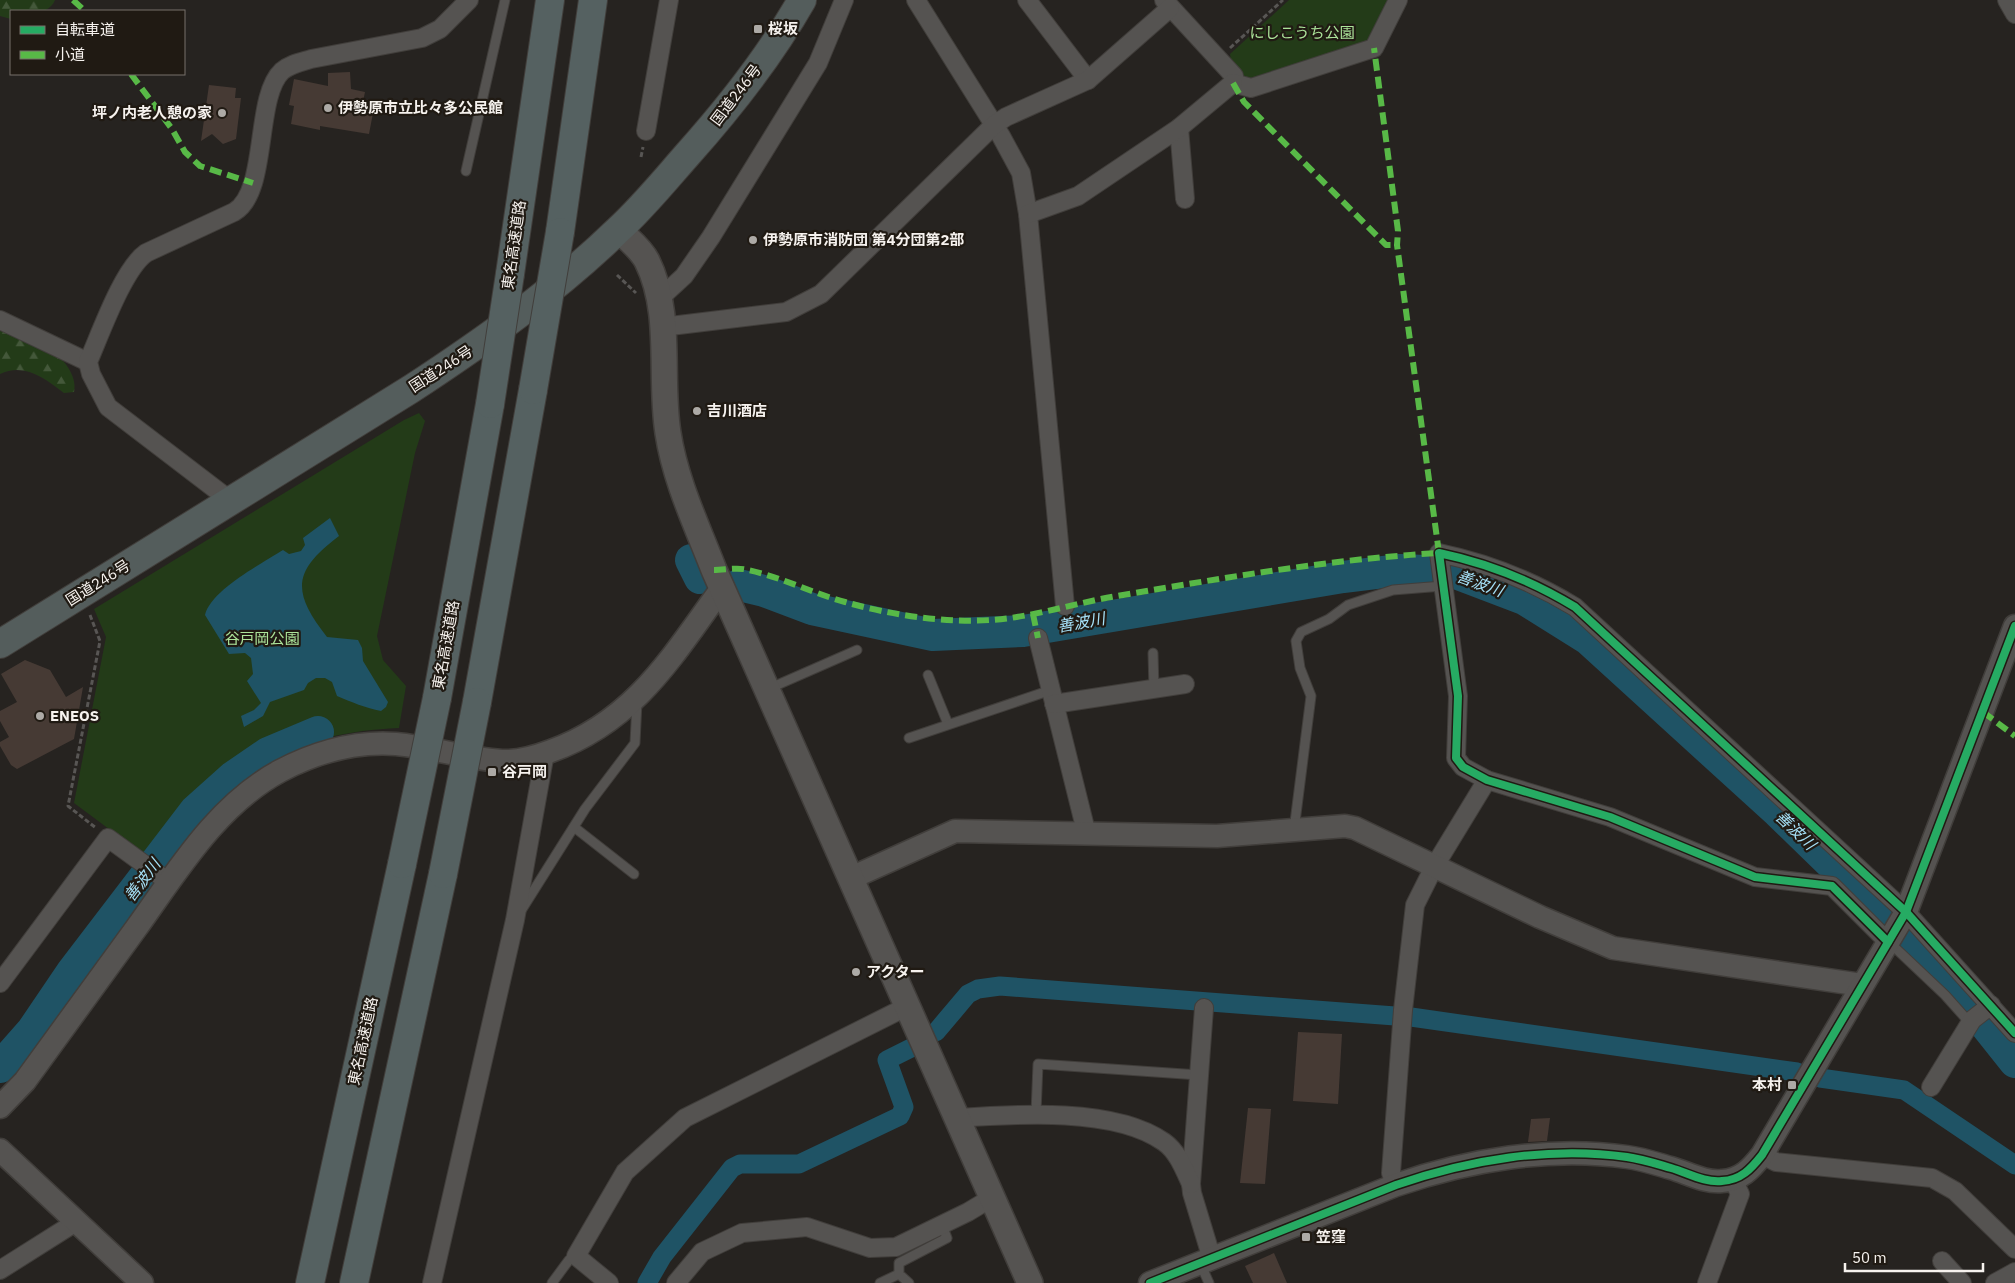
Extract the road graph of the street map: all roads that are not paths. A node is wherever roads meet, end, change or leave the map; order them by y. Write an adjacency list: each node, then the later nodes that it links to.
1 (469, 0): 26 (street)
2 (505, 0): 19 (lane)
3 (550, 0): 83 (highway, 東名高速道路, bridge)
4 (593, 0): 84 (highway, bridge)
5 (668, 0): 18 (street)
6 (802, 0): 22 (highway, 国道246号)
7 (844, 0): 23 (street)
8 (916, 0): 16 (street)
9 (1027, 0): 14 (street)
10 (1398, 0): 15 (street)
11 (2007, 0): 13 (street)
12 (1167, 4): 14 (street); 15 (street)
13 (2015, 14)
14 (1088, 80): 16 (street)
15 (1233, 82): 17 (street)
16 (994, 125): 21 (street); 25 (street)
17 (1179, 128): 20 (street); 21 (street)
18 (646, 131)
19 (466, 171)
20 (1184, 199)
21 (1028, 214): 30 (street)
22 (619, 230): 23 (main road); 27 (highway, 国道246号)
23 (648, 300): 25 (main road)
24 (0, 320): 26 (street)
25 (662, 327): 29 (main road)
26 (88, 362): 27 (street)
27 (231, 501): 33 (highway, 国道246号)
28 (1443, 582): 45 (street); 47 (lane); 54 (street)
29 (722, 588): 39 (main road); 40 (street)
30 (1065, 606)
31 (2015, 626): 54 (street)
32 (1038, 638): 41 (street)
33 (0, 644)
34 (857, 650): 39 (lane)
35 (1153, 653): 38 (lane)
36 (928, 675): 42 (lane)
37 (1185, 684): 38 (street)
38 (1154, 689): 41 (street)
39 (767, 690): 51 (main road)
40 (638, 697): 44 (street); 46 (lane)
41 (1052, 697): 42 (lane); 48 (street)
42 (948, 724): 43 (lane)
43 (909, 738)
44 (544, 753): 52 (street); 53 (street)
45 (1487, 780): 49 (street); 54 (street)
46 (574, 827): 50 (lane); 53 (lane)
47 (1294, 831): 48 (street); 49 (street)
48 (1087, 835): 51 (street)
49 (1434, 867): 56 (street); 71 (street)
50 (634, 874)
51 (851, 878): 58 (main road)
52 (170, 883): 55 (street); 64 (street)
53 (515, 920): 85 (street)
54 (1897, 928): 56 (street); 57 (street); 60 (lane)
55 (0, 983)
56 (1862, 985): 68 (street)
57 (1991, 1005): 60 (street); 61 (street)
58 (908, 1006): 66 (main road); 76 (street)
59 (1204, 1008): 62 (street)
60 (1971, 1022): 63 (street)
61 (2015, 1033)
62 (1199, 1075): 65 (lane); 70 (street)
63 (1931, 1087)
64 (0, 1107)
65 (1036, 1113): 66 (street); 70 (street)
66 (957, 1118): 72 (main road)
67 (0, 1150): 73 (street)
68 (1762, 1156): 69 (street); 75 (street)
69 (1733, 1180): 71 (street); 93 (street)
70 (1191, 1184): 78 (street)
71 (1396, 1185): 78 (street)
72 (993, 1197): 74 (street); 91 (main road)
73 (76, 1222): 79 (street); 82 (street)
74 (942, 1225): 81 (lane); 88 (street)
75 (2015, 1249)
76 (576, 1256): 86 (lane); 87 (street)
77 (1942, 1261): 94 (street)
78 (1207, 1268): 92 (street)
79 (0, 1270)
80 (2015, 1272): 95 (street)
81 (899, 1274): 89 (lane); 90 (lane)
82 (142, 1283)
83 (310, 1283)
84 (354, 1283)
85 (432, 1283)
86 (552, 1283)
87 (608, 1283)
88 (676, 1283)
89 (880, 1283)
90 (909, 1283)
91 (1030, 1283)
92 (1150, 1283)
93 (1707, 1283)
94 (1962, 1283)
95 (1995, 1283)

